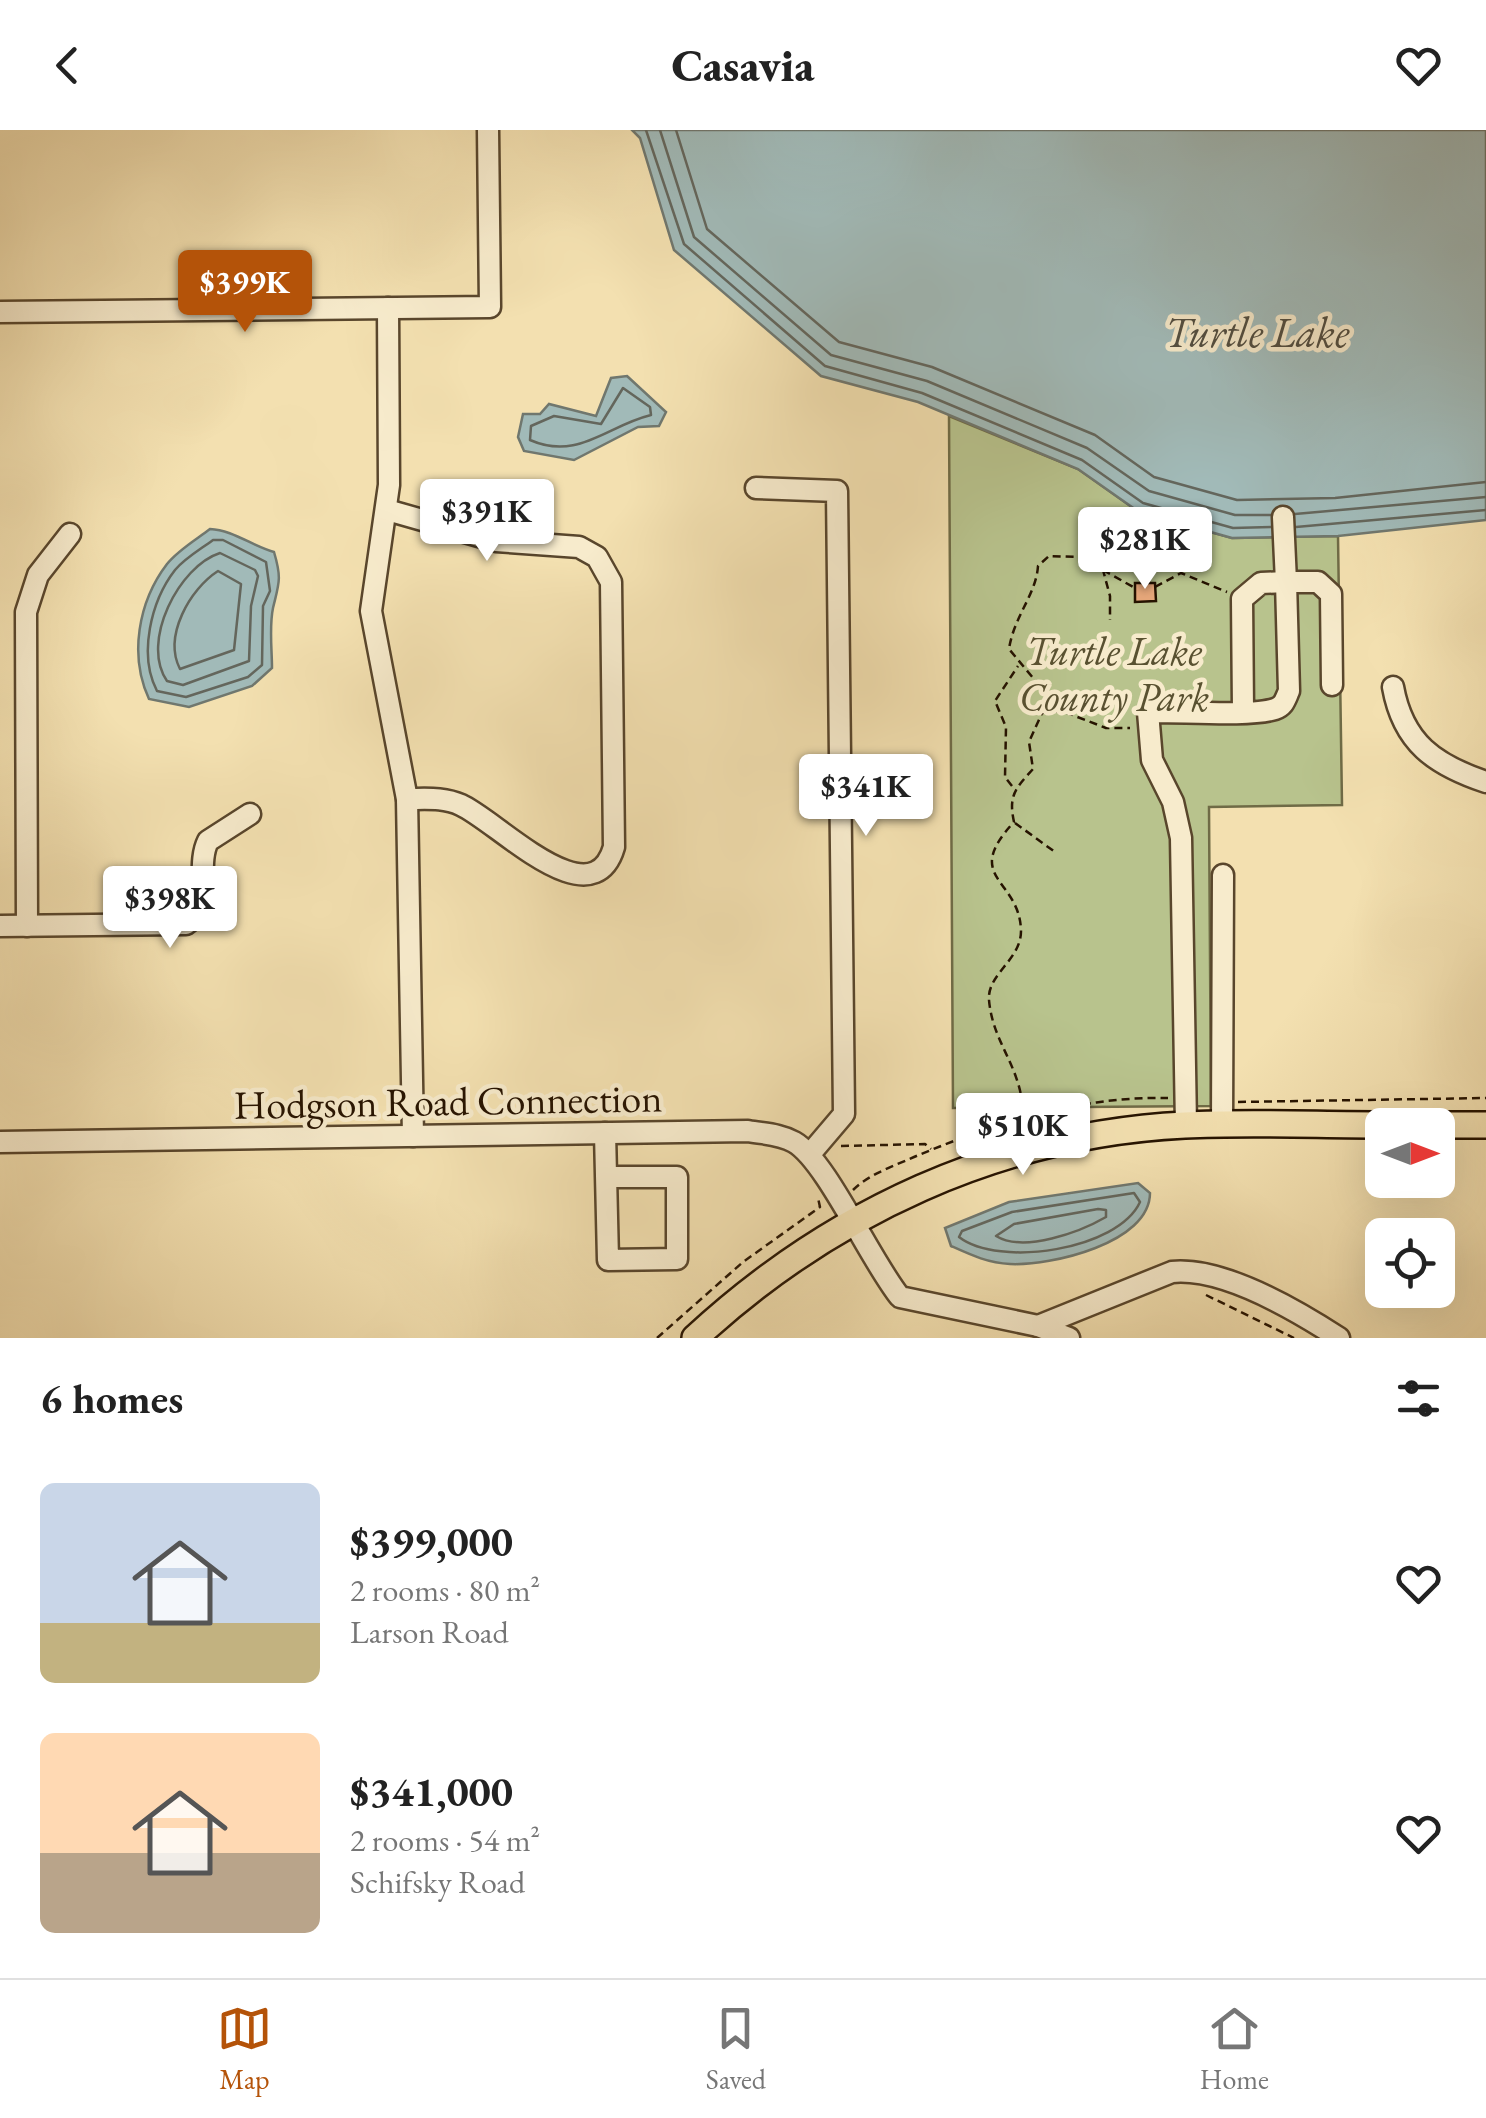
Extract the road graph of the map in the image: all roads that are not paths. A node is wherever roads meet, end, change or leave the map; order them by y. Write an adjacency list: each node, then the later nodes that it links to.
1 (488, 130): 2 (street)
2 (388, 308): 3 (street); 5 (street)
3 (0, 312)
4 (756, 488): 26 (street)
5 (386, 510): 13 (street); 13 (street)
6 (1283, 517): 8 (street)
7 (70, 534): 17 (street)
8 (1286, 582): 9 (street); 11 (street); 11 (street)
9 (1332, 686)
10 (1393, 687): 12 (street)
11 (1243, 710): 20 (street)
12 (1486, 782)
13 (407, 798): 24 (street)
14 (250, 814): 17 (street)
15 (1222, 875): 18 (street)
16 (0, 926): 17 (street)
17 (27, 926)
18 (1224, 1113): 19 (main road); 20 (main road)
19 (1365, 1124)
20 (1186, 1125): 28 (main road)
21 (1455, 1125): 22 (main road)
22 (1486, 1126)
23 (606, 1134): 24 (street, Hodgson Road Connection); 26 (street, Hodgson Road Connection); 27 (street)
24 (413, 1136): 25 (street, Hodgson Road Connection)
25 (0, 1142)
26 (810, 1154): 28 (street)
27 (606, 1177): 27 (street)
28 (852, 1225): 30 (street); 31 (main road)
29 (1038, 1326): 30 (street); 32 (street); 33 (street)
30 (1006, 1329)
31 (695, 1338)
32 (1069, 1338)
33 (1339, 1338)

